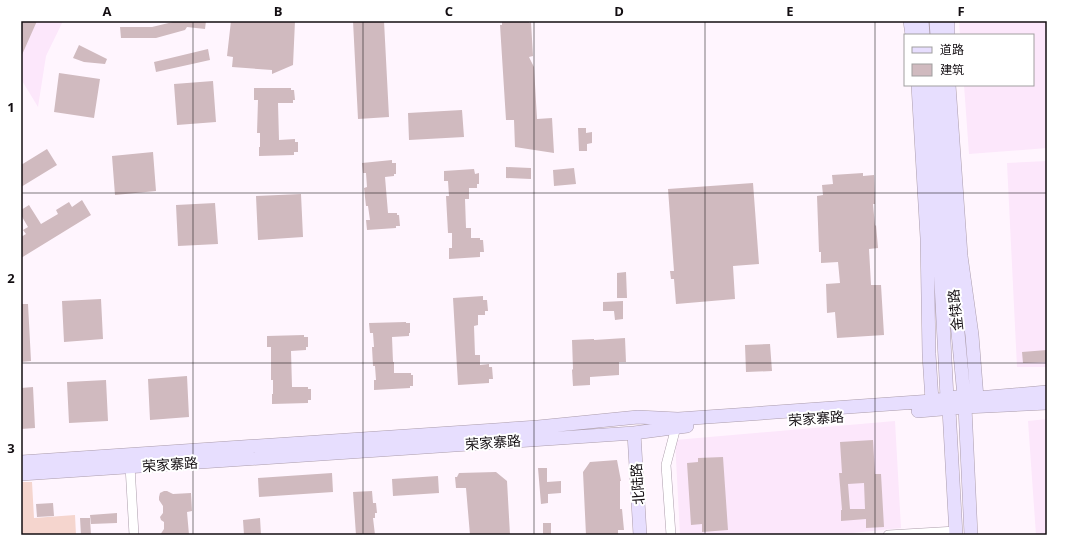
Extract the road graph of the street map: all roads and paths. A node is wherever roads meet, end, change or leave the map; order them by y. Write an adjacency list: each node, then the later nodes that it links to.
1 (910, 21): 5 (street)
2 (922, 21): 6 (street)
3 (936, 21): 7 (street)
4 (948, 21): 8 (street)
5 (912, 34)
6 (923, 34)
7 (937, 34)
8 (948, 34)
9 (918, 86): 15 (street)
10 (927, 86): 18 (street, 金犊路)
11 (940, 86): 16 (street, 金犊路)
12 (949, 86): 14 (street)
13 (1047, 392): 14 (street)
14 (977, 398): 16 (street)
15 (932, 401): 18 (street, 荣家寨路); 21 (street, 荣家寨路)
16 (964, 402): 17 (street); 18 (street, 荣家寨路); 29 (street, 金犊路)
17 (1047, 403)
18 (948, 404): 19 (street, 荣家寨路); 24 (street, 金犊路)
19 (676, 427): 20 (street, 荣家寨路); 27 (street)
20 (634, 433): 22 (street, 荣家寨路); 26 (street, 北陆路)
21 (21, 462)
22 (130, 466): 23 (street, 荣家寨路); 25 (street)
23 (21, 474)
24 (956, 533): 28 (street)
25 (134, 535)
26 (640, 535)
27 (671, 535)
28 (888, 535)
29 (971, 535)

